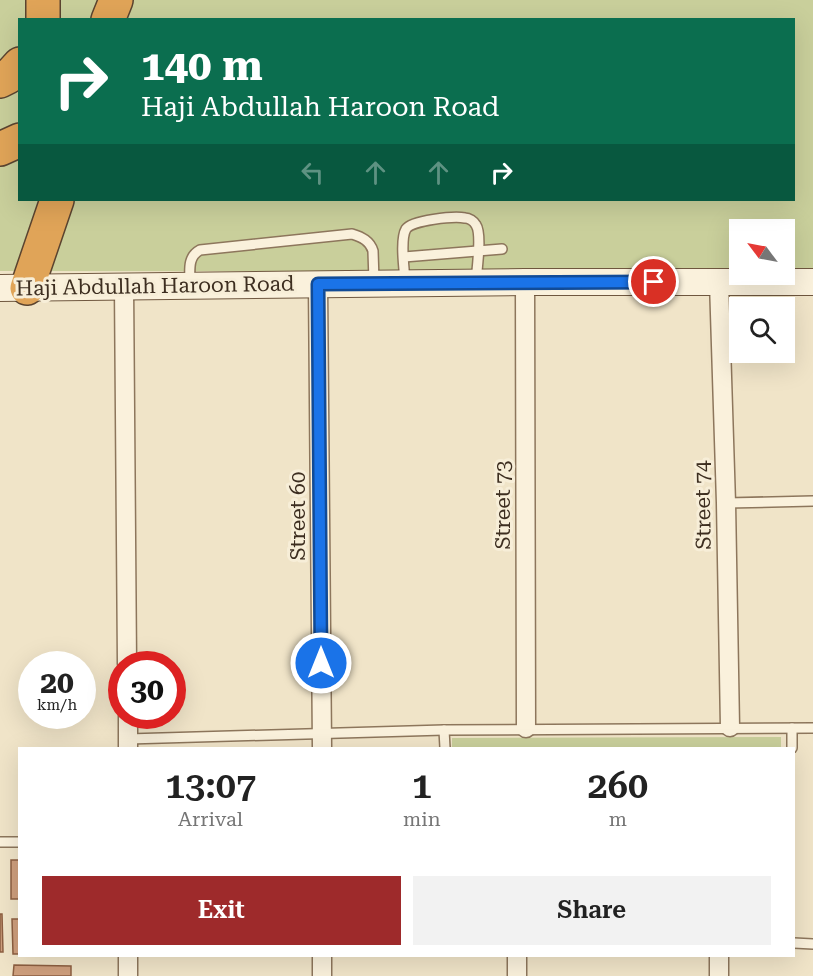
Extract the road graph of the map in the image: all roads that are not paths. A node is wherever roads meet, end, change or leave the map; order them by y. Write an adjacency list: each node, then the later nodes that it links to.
1 (44, 0): 3 (highway)
2 (116, 0): 4 (highway)
3 (43, 18)
4 (109, 18)
5 (18, 66): 6 (highway)
6 (0, 81)
7 (18, 141): 8 (highway)
8 (0, 149)
9 (57, 201): 22 (highway)
10 (502, 249): 11 (lane)
11 (479, 251): 12 (lane); 12 (lane); 16 (lane)
12 (404, 257): 19 (lane)
13 (525, 282): 14 (street, Haji Abdullah Haroon Road); 16 (street, Haji Abdullah Haroon Road); 27 (street, Street 73)
14 (719, 282): 15 (street, Haji Abdullah Haroon Road); 24 (street, Street 74)
15 (813, 282)
16 (476, 283): 19 (street, Haji Abdullah Haroon Road)
17 (318, 284): 18 (street, Haji Abdullah Haroon Road); 20 (street, Haji Abdullah Haroon Road); 31 (street, Street 60)
18 (374, 284): 19 (street, Haji Abdullah Haroon Road); 20 (lane)
19 (405, 284)
20 (190, 285): 21 (street, Haji Abdullah Haroon Road)
21 (124, 286): 22 (street, Haji Abdullah Haroon Road); 25 (street)
22 (14, 288)
23 (813, 501): 24 (lane)
24 (726, 503): 26 (street, Street 74)
25 (127, 651)
26 (730, 727): 27 (lane); 28 (lane)
27 (526, 728): 30 (lane)
28 (792, 728): 29 (lane); 34 (lane)
29 (813, 728)
30 (444, 730): 31 (lane); 33 (lane)
31 (322, 741): 32 (lane)
32 (128, 744)
33 (445, 747)
34 (792, 747)
35 (0, 842): 36 (lane)
36 (18, 842)
37 (795, 943): 38 (lane)
38 (813, 944)
39 (128, 957): 43 (street)
40 (322, 957): 44 (street)
41 (517, 957): 45 (street)
42 (719, 957): 46 (street)
43 (128, 976)
44 (322, 976)
45 (517, 976)
46 (719, 976)

